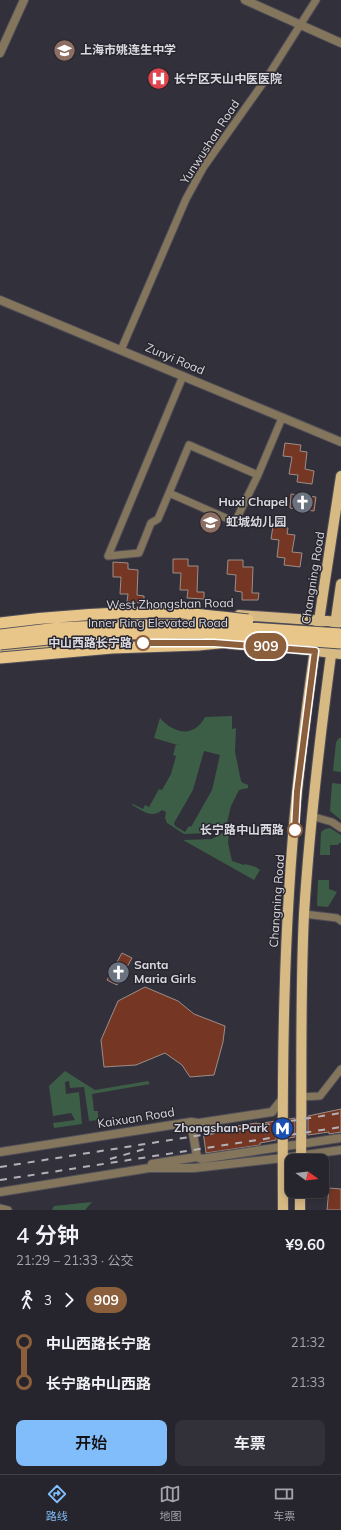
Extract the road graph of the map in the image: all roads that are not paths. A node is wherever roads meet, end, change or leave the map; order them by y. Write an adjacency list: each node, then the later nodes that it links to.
1 (24, 0): 6 (street)
2 (245, 0): 4 (street)
3 (316, 0): 4 (street, Yunwushan Road)
4 (300, 24): 5 (street); 8 (street, Yunwushan Road)
5 (341, 43)
6 (0, 53)
7 (0, 300): 8 (street, Zunyi Road)
8 (121, 350): 9 (street, Zunyi Road)
9 (183, 376): 10 (street, Zunyi Road); 14 (street)
10 (282, 418): 11 (street, Zunyi Road); 12 (street)
11 (341, 442)
12 (258, 475): 14 (street); 14 (street)
13 (341, 476): 16 (main road, Changning Road)
14 (169, 493)
15 (341, 584): 17 (main road)
16 (319, 620): 17 (main road, West Zhongshan Road); 19 (main road, West Zhongshan Road); 24 (main road, Changning Road)
17 (338, 621): 26 (main road)
18 (0, 623): 21 (highway, bridge)
19 (0, 628)
20 (0, 635): 21 (highway, Inner Ring Elevated Road, bridge)
21 (340, 637): 22 (highway, Inner Ring Elevated Road, bridge)
22 (265, 638): 23 (highway, Inner Ring Elevated Road, bridge); 27 (highway, bridge)
23 (0, 644)
24 (315, 651): 25 (main road); 26 (main road); 34 (main road, Changning Road)
25 (0, 652)
26 (336, 653): 28 (main road)
27 (0, 658)
28 (311, 816): 29 (street); 30 (main road)
29 (341, 828)
30 (304, 914): 31 (street); 33 (main road)
31 (341, 921)
32 (341, 1069): 33 (street)
33 (300, 1097): 37 (main road)
34 (283, 1098): 35 (street); 38 (main road, Changning Road)
35 (191, 1122): 40 (street, Kaixuan Road); 43 (street, Kaixuan Road)
36 (341, 1138): 37 (street)
37 (300, 1144): 38 (street); 41 (main road)
38 (283, 1147): 43 (street); 44 (main road, Changning Road)
39 (341, 1150): 42 (street)
40 (0, 1152)
41 (301, 1154)
42 (321, 1154)
43 (197, 1157): 45 (street)
44 (283, 1158): 46 (street); 50 (main road, Changning Road)
45 (0, 1186)
46 (0, 1192)
47 (300, 1198): 51 (main road)
48 (0, 1208): 49 (street)
49 (8, 1210)
50 (283, 1210)
51 (300, 1210)

